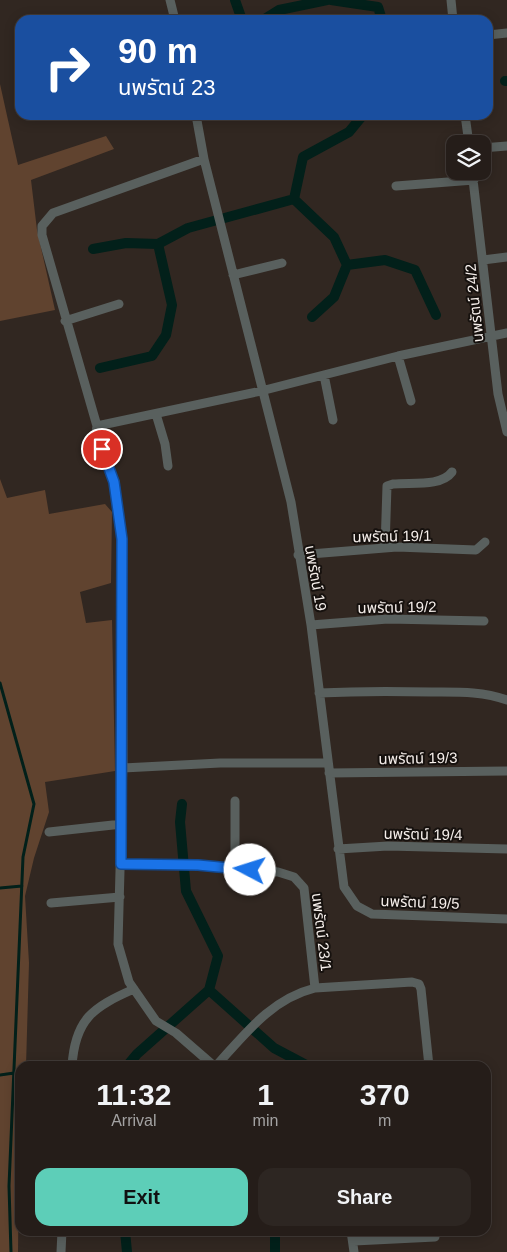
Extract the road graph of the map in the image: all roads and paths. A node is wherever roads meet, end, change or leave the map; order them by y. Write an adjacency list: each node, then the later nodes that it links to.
1 (170, 0): 3 (street)
2 (451, 0): 4 (street)
3 (174, 15)
4 (452, 15)
5 (507, 33): 6 (street)
6 (493, 34)
7 (197, 120): 12 (street, นพรัตน์ 19)
8 (466, 120): 9 (street)
9 (468, 135)
10 (507, 146): 11 (street)
11 (491, 147)
12 (204, 160): 19 (street, นพรัตน์ 19); 21 (street)
13 (446, 180): 15 (street)
14 (473, 180): 17 (street, นพรัตน์ 24/2)
15 (396, 186)
16 (507, 257): 17 (street)
17 (483, 260): 23 (street, นพรัตน์ 24/2)
18 (282, 263): 19 (street)
19 (233, 275): 26 (street, นพรัตน์ 19)
20 (118, 304): 21 (street)
21 (65, 322): 30 (street)
22 (507, 332): 23 (street)
23 (492, 335): 24 (street); 31 (street, นพรัตน์ 24/2)
24 (398, 356): 25 (street); 27 (street)
25 (324, 375): 26 (street); 29 (street)
26 (261, 391): 28 (street); 36 (street, นพรัตน์ 19)
27 (411, 401)
28 (156, 414): 30 (street); 32 (street)
29 (334, 420)
30 (97, 426): 41 (street)
31 (507, 432)
32 (168, 466)
33 (452, 472): 35 (street)
34 (485, 542): 35 (street, นพรัตน์ 19/1)
35 (385, 548): 36 (street, นพรัตน์ 19/1)
36 (298, 555): 38 (street, นพรัตน์ 19)
37 (484, 621): 38 (street, นพรัตน์ 19/2)
38 (311, 625): 39 (street, นพรัตน์ 19)
39 (319, 693): 40 (street); 42 (street, นพรัตน์ 19)
40 (507, 700)
41 (122, 768): 42 (street, นพรัตน์ 19/3); 45 (street)
42 (328, 768): 43 (street, นพรัตน์ 19/3); 47 (street, นพรัตน์ 19)
43 (507, 771)
44 (235, 801): 50 (street)
45 (122, 824): 46 (street); 49 (street)
46 (50, 832)
47 (338, 849): 48 (street, นพรัตน์ 19/4); 51 (street, นพรัตน์ 19)
48 (507, 850)
49 (121, 864): 50 (street, นพรัตน์ 23/1); 52 (street)
50 (235, 868): 55 (street, นพรัตน์ 23/1)
51 (344, 887): 54 (street, นพรัตน์ 19/5)
52 (120, 897): 53 (street); 56 (street)
53 (51, 903)
54 (507, 919)
55 (315, 988): 59 (street); 60 (street)
56 (134, 989): 57 (street); 58 (street)
57 (72, 1061)
58 (209, 1061)
59 (220, 1061)
60 (429, 1061)
61 (62, 1236): 64 (street)
62 (352, 1236): 63 (street); 65 (street)
63 (435, 1237)
64 (61, 1252)
65 (354, 1252)

